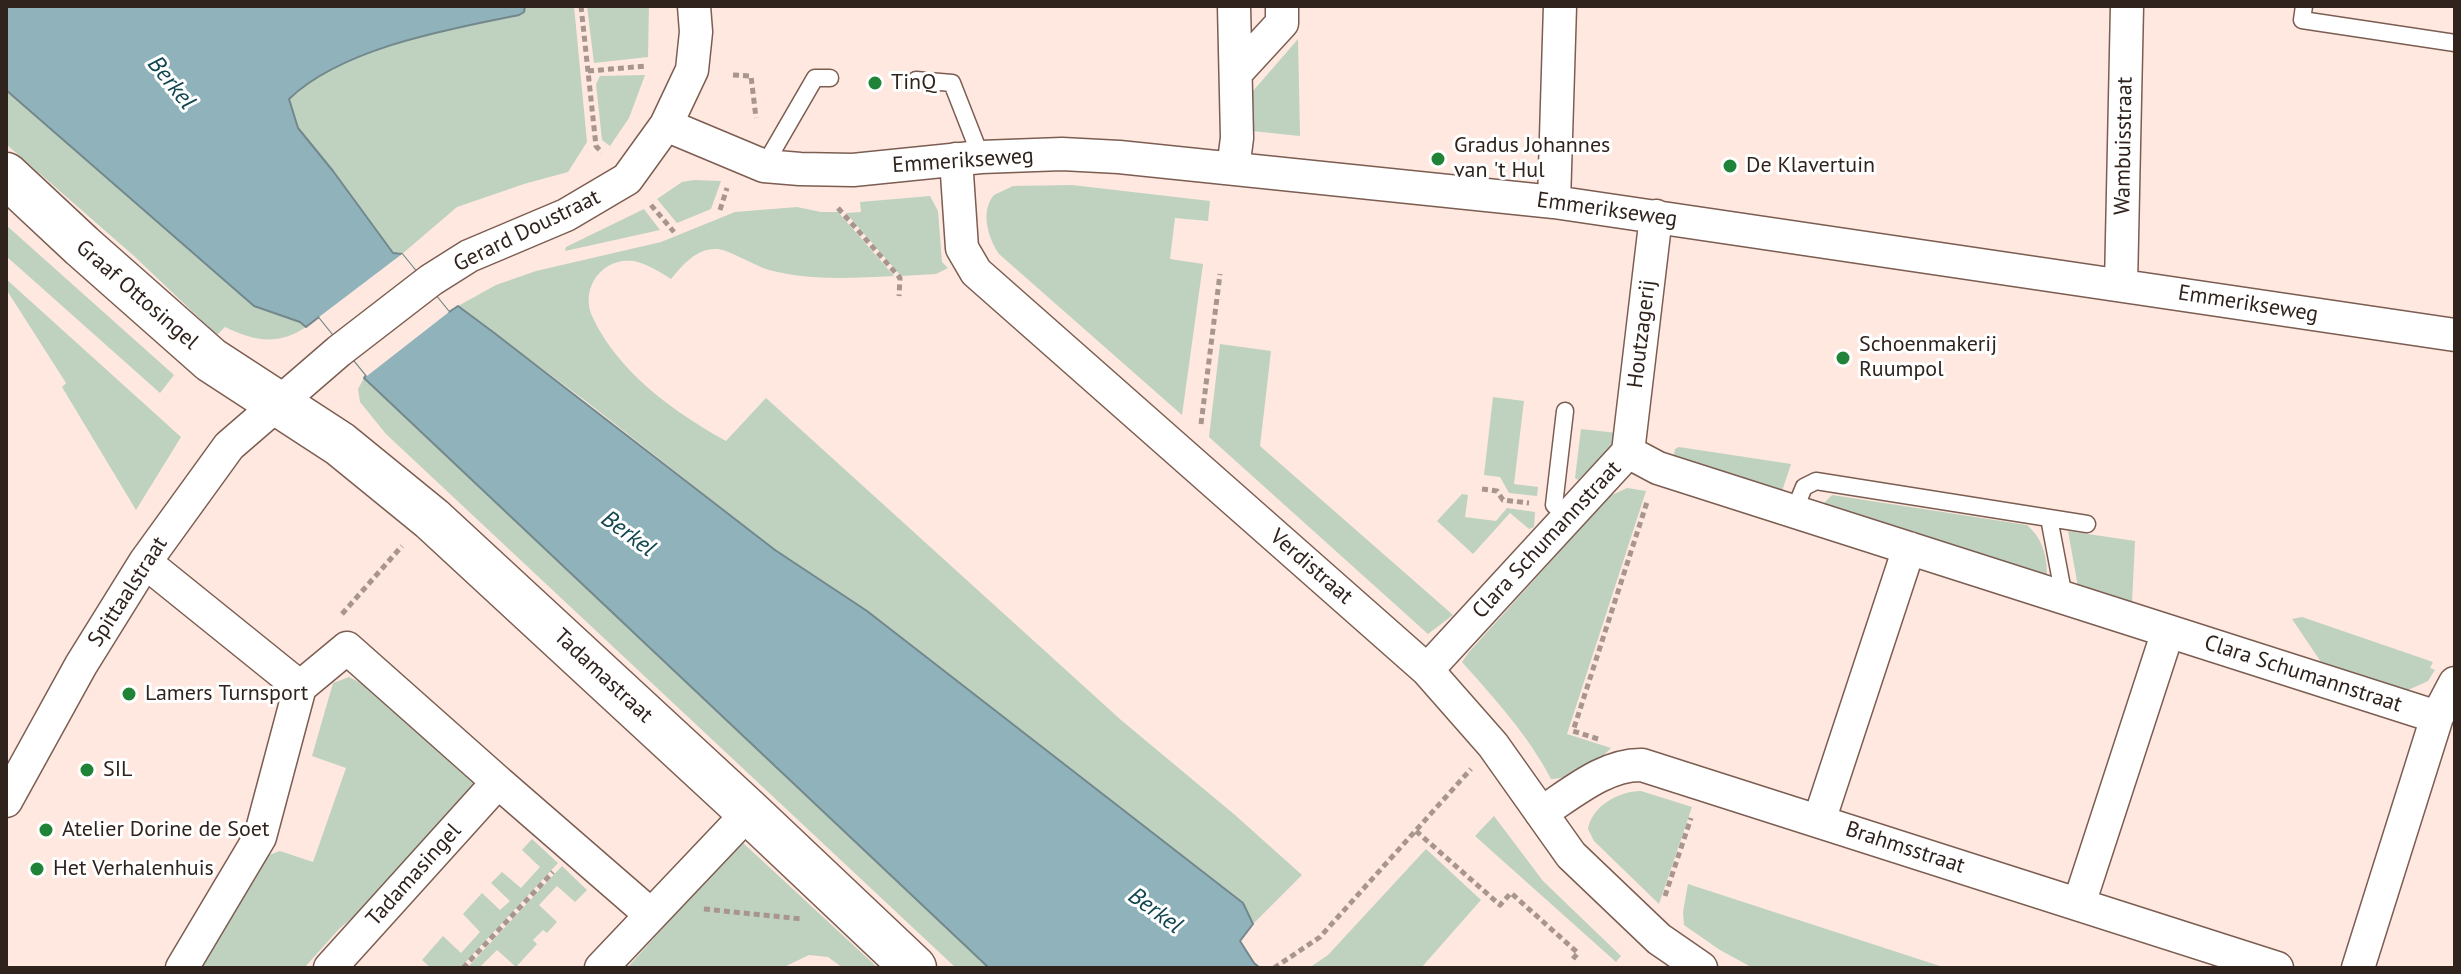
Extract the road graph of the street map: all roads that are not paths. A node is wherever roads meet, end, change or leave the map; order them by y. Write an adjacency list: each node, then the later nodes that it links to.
1 (694, 6): 11 (street, Gerard Doustraat)
2 (1234, 6): 8 (street)
3 (1282, 6): 8 (street)
4 (1560, 6): 16 (street)
5 (2127, 6): 18 (street, Wambuisstraat)
6 (2304, 6): 7 (lane)
7 (2455, 43)
8 (1236, 73): 14 (street)
9 (830, 78): 13 (lane)
10 (916, 80): 12 (lane)
11 (666, 125): 13 (street, Emmerikseweg); 20 (street, Gerard Doustraat)
12 (968, 158): 13 (street, Emmerikseweg); 14 (street, Emmerikseweg); 31 (street, Verdistraat)
13 (764, 166)
14 (1233, 169): 16 (street, Emmerikseweg)
15 (10, 183): 20 (street, Graaf Ottosingel)
16 (1554, 202): 17 (street, Emmerikseweg)
17 (1656, 216): 18 (street, Emmerikseweg); 22 (street, Houtzagerij)
18 (2121, 285): 19 (street, Emmerikseweg)
19 (2454, 328)
20 (277, 403): 28 (street, Spittaalstraat); 37 (street, Tadamastraat)
21 (1565, 411): 24 (lane)
22 (1628, 452): 23 (street, Clara Schumannstraat); 24 (street, Clara Schumannstraat)
23 (1794, 511): 25 (lane); 27 (street, Clara Schumannstraat)
24 (1561, 512): 31 (street, Clara Schumannstraat)
25 (2049, 518): 26 (lane); 29 (lane)
26 (2087, 524)
27 (1909, 548): 29 (street, Clara Schumannstraat); 39 (street)
28 (145, 562): 33 (street); 36 (street, Spittaalstraat)
29 (2064, 597): 30 (street, Clara Schumannstraat)
30 (2168, 631): 34 (street, Clara Schumannstraat); 40 (street)
31 (1427, 670): 38 (street, Verdistraat)
32 (2455, 683): 34 (street)
33 (300, 687): 35 (street); 42 (street)
34 (2437, 717): 48 (street)
35 (498, 782): 41 (street); 43 (street, Tadamasingel)
36 (6, 801)
37 (749, 812): 41 (street); 45 (street, Tadamastraat)
38 (1541, 813): 39 (street, Brahmsstraat); 46 (street, Verdistraat)
39 (1819, 821): 40 (street, Brahmsstraat)
40 (2079, 904): 47 (street, Brahmsstraat)
41 (650, 914): 44 (street)
42 (182, 968)
43 (330, 968)
44 (601, 968)
45 (914, 968)
46 (1701, 968)
47 (2277, 968)
48 (2358, 968)

